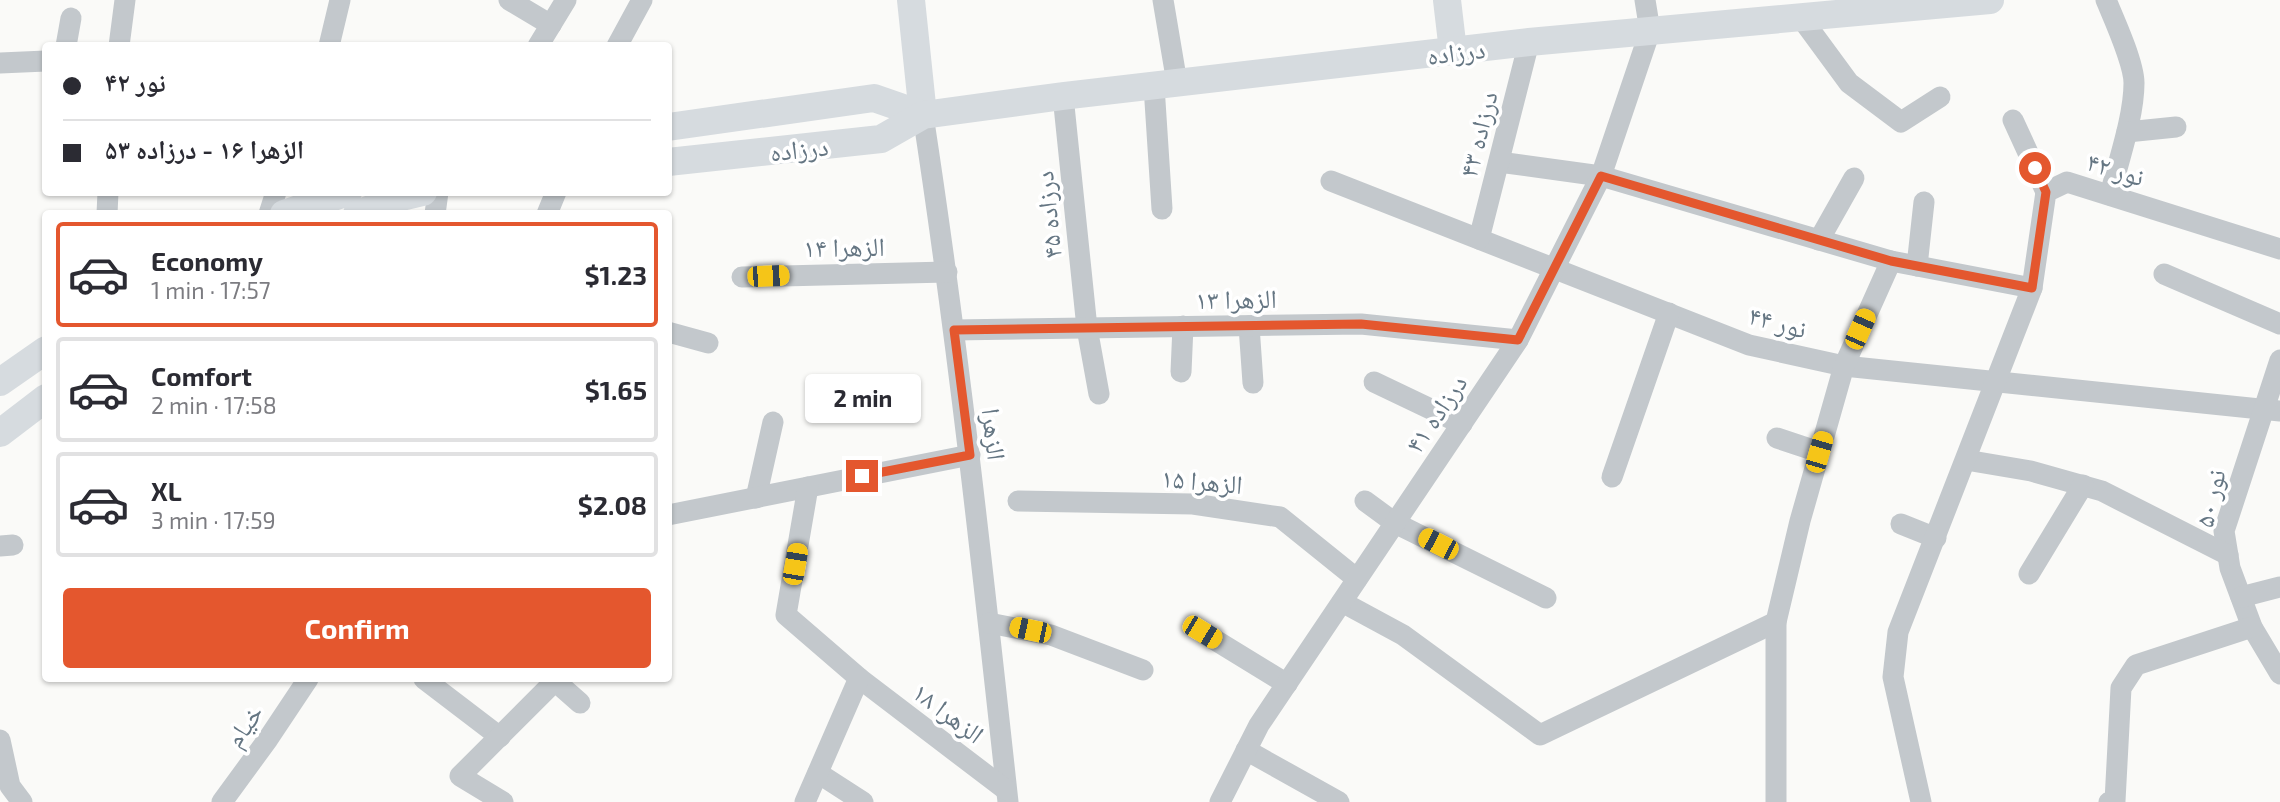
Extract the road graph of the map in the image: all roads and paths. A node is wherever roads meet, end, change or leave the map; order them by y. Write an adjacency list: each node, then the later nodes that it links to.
1 (125, 0): 18 (street)
2 (340, 0): 19 (street)
3 (509, 0): 15 (street)
4 (566, 0): 15 (street)
5 (642, 0): 21 (street)
6 (911, 0): 29 (main road)
7 (1163, 0): 26 (street)
8 (1447, 0): 23 (main road)
9 (1645, 0): 16 (street)
10 (1990, 0): 12 (main road, درزاده)
11 (2106, 0): 33 (street)
12 (1882, 5): 14 (main road, درزاده)
13 (71, 18): 17 (street)
14 (1802, 19): 16 (main road, درزاده); 28 (street)
15 (551, 24): 20 (street)
16 (1650, 31): 22 (main road, درزاده); 36 (street, درزاده ۴۱)
17 (67, 42)
18 (120, 42)
19 (330, 42)
20 (540, 42)
21 (619, 42)
22 (1529, 42): 23 (main road, درزاده); 35 (street, درزاده ۴۳)
23 (1453, 51): 26 (main road, درزاده)
24 (42, 61): 25 (street)
25 (0, 63)
26 (1166, 84): 27 (main road, درزاده); 44 (street)
27 (1063, 96): 29 (main road, درزاده); 61 (street, درزاده ۴۵)
28 (1940, 97)
29 (923, 115): 31 (main road, درزاده); 34 (main road, درزاده); 53 (street, الزهرا)
30 (2013, 120): 39 (street)
31 (672, 126)
32 (2176, 127): 33 (street)
33 (2127, 132): 40 (street)
34 (672, 162)
35 (1499, 162): 36 (street); 47 (street, درزاده ۴۳)
36 (1601, 176): 48 (street); 52 (street, درزاده ۴۱)
37 (1853, 178): 48 (street)
38 (1331, 181): 47 (street, نور ۴۴)
39 (2046, 192): 40 (street, نور ۴۲); 56 (street)
40 (2110, 195): 49 (street, نور ۴۲)
41 (336, 196): 45 (main road)
42 (406, 196): 46 (main road)
43 (1924, 202): 51 (street)
44 (1162, 209)
45 (296, 210)
46 (368, 210)
47 (1479, 239): 52 (street, نور ۴۴)
48 (1819, 240): 50 (street)
49 (2280, 249)
50 (1891, 261): 51 (street); 68 (street)
51 (1917, 266): 56 (street)
52 (1555, 268): 57 (street, نور ۴۴); 64 (street, درزاده ۴۱)
53 (947, 272): 55 (street, الزهرا ۱۴); 62 (street, الزهرا)
54 (2164, 274): 58 (street)
55 (742, 277)
56 (2032, 288): 73 (street)
57 (1669, 313): 68 (street, نور ۴۴); 84 (street)
58 (2280, 324)
59 (1249, 326): 60 (street, الزهرا ۱۳); 64 (street, الزهرا ۱۳); 72 (street)
60 (1183, 327): 61 (street, الزهرا ۱۳); 69 (street)
61 (1087, 328): 62 (street, الزهرا ۱۳); 74 (street, درزاده ۴۵)
62 (954, 330): 82 (street, الزهرا)
63 (672, 333): 65 (street)
64 (1518, 340): 78 (street, درزاده ۴۱)
65 (708, 343)
66 (42, 352): 70 (main road)
67 (2280, 360): 76 (street)
68 (1844, 366): 73 (street, نور ۴۴); 81 (street)
69 (1181, 372)
70 (0, 382)
71 (1374, 382): 78 (street)
72 (1252, 383)
73 (1997, 383): 76 (street, نور ۴۴); 83 (street)
74 (1099, 394)
75 (42, 401): 79 (main road)
76 (2272, 411): 94 (street, نور ۵۰)
77 (773, 422): 87 (street)
78 (1462, 424): 91 (street, درزاده ۴۱)
79 (0, 433)
80 (1777, 438): 81 (street)
81 (1819, 452): 101 (street)
82 (970, 455): 86 (street); 102 (street, الزهرا)
83 (1966, 460): 85 (street); 93 (street)
84 (1612, 477)
85 (2083, 485): 94 (street); 95 (street)
86 (808, 487): 87 (street); 107 (street, الزهرا ۱۸)
87 (756, 498): 90 (street)
88 (1018, 501): 96 (street, الزهرا ۱۵)
89 (1365, 501): 91 (street)
90 (672, 514)
91 (1395, 523): 96 (street, درزاده ۴۱); 99 (street)
92 (1901, 524): 93 (street)
93 (1936, 538): 128 (street)
94 (2228, 555): 98 (street, نور ۵۰)
95 (2029, 575)
96 (1357, 579): 100 (street, درزاده ۴۱)
97 (2280, 587): 98 (street)
98 (2241, 597): 103 (street, نور ۵۰)
99 (1546, 598)
100 (1342, 602): 101 (street); 112 (street, درزاده ۴۱)
101 (1776, 622): 127 (street)
102 (989, 623): 105 (street); 119 (street, الزهرا)
103 (2252, 627): 106 (street, نور ۵۰); 129 (street)
104 (1202, 632): 112 (street)
105 (1143, 670)
106 (2280, 674)
107 (859, 678): 117 (street); 119 (street, الزهرا ۱۸)
108 (306, 682): 121 (street, خیام)
109 (428, 682): 114 (street)
110 (554, 682): 114 (street)
111 (556, 682): 113 (street)
112 (1287, 684): 116 (street, درزاده ۴۱)
113 (580, 704)
114 (499, 737): 118 (street)
115 (0, 740): 120 (street)
116 (1246, 750): 125 (street, درزاده ۴۱); 126 (street)
117 (818, 773): 123 (street); 124 (street)
118 (480, 796): 122 (street)
119 (1007, 796)
120 (22, 802)
121 (222, 802)
122 (503, 802)
123 (805, 802)
124 (863, 802)
125 (1220, 802)
126 (1339, 802)
127 (1776, 802)
128 (1921, 802)
129 (2109, 802)

